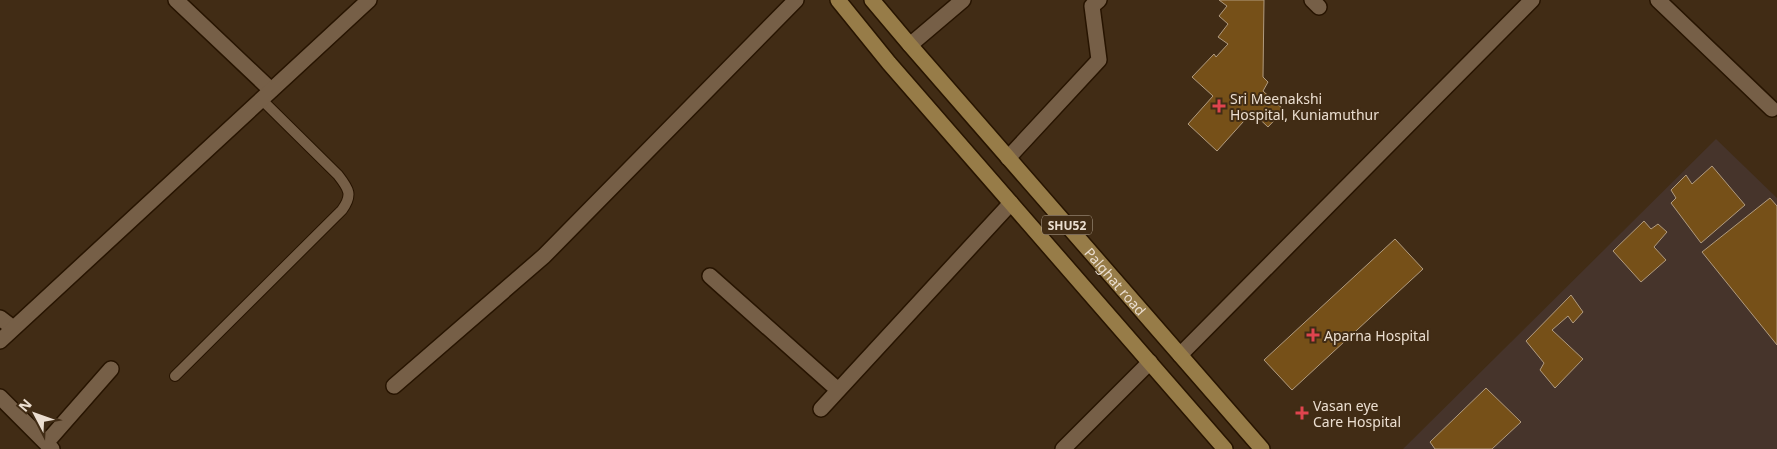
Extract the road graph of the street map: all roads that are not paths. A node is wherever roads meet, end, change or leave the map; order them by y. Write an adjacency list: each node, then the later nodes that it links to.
1 (176, 0): 11 (street)
2 (368, 0): 11 (street)
3 (796, 0): 23 (street)
4 (838, 0): 14 (main road, Palghat road / SHU52)
5 (872, 0): 10 (main road, Palghat road / SHU52)
6 (963, 0): 10 (street)
7 (1099, 0): 13 (street)
8 (1532, 0): 19 (street)
9 (1658, 0): 12 (street)
10 (910, 45): 13 (main road, Palghat road / SHU52)
11 (266, 95): 17 (street); 22 (lane)
12 (1772, 109)
13 (1008, 158): 19 (main road, Palghat road / SHU52)
14 (1011, 203): 20 (main road, Palghat road / SHU52); 24 (street)
15 (710, 276): 24 (street)
16 (0, 318): 17 (street)
17 (13, 328): 18 (street)
18 (0, 341)
19 (1180, 355): 30 (main road, Palghat road / SHU52)
20 (1150, 362): 28 (street); 29 (main road, Palghat road / SHU52)
21 (111, 369): 27 (street)
22 (175, 376)
23 (394, 386)
24 (838, 390): 26 (street)
25 (0, 397): 27 (street)
26 (821, 409)
27 (49, 446)
28 (1063, 449)
29 (1225, 449)
30 (1262, 449)

